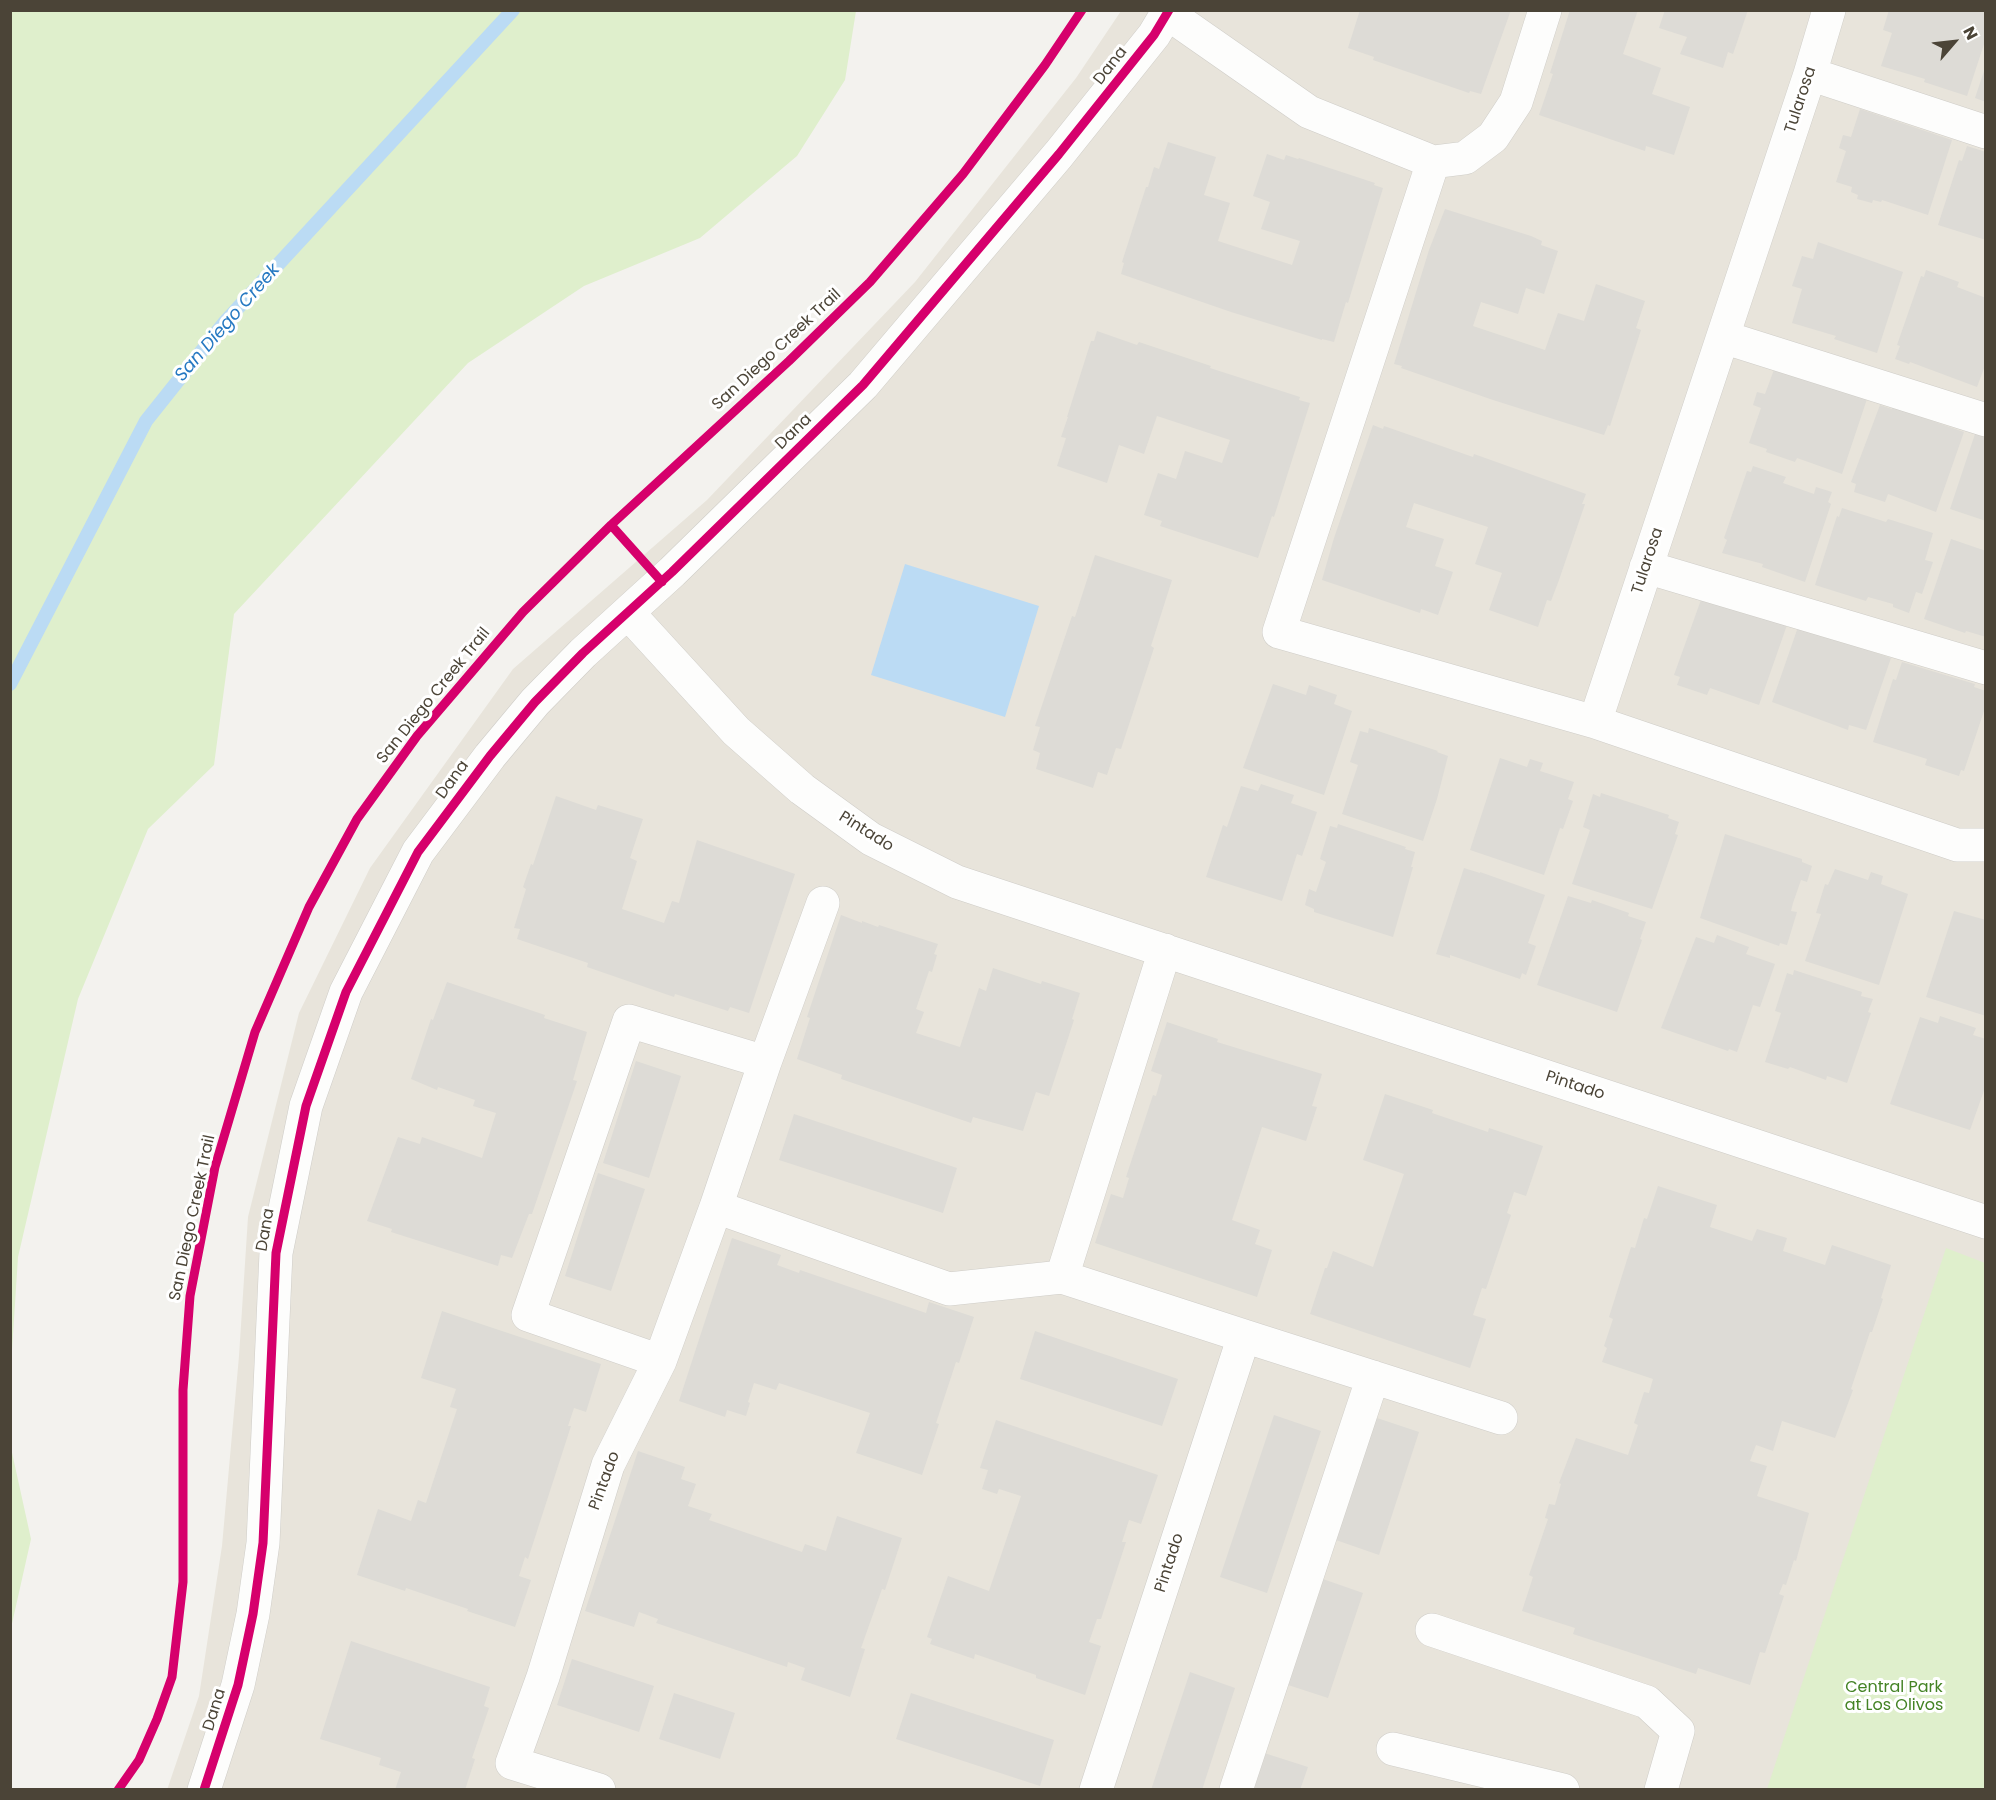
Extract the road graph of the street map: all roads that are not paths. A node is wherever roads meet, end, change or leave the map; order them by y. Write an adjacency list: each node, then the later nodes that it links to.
1 (1545, 10): 6 (street)
2 (1829, 10): 4 (street, Tularosa)
3 (1168, 12): 6 (street); 10 (street, Dana)
4 (1810, 74): 5 (street); 7 (street, Tularosa)
5 (1986, 132)
6 (1433, 162): 12 (street)
7 (1723, 337): 8 (street); 9 (street, Tularosa)
8 (1986, 420)
9 (1646, 567): 11 (street); 12 (street, Tularosa)
10 (629, 614): 15 (street, Pintado); 27 (street, Dana)
11 (1986, 668)
12 (1595, 722): 13 (street)
13 (1986, 844)
14 (823, 903): 16 (street, Pintado)
15 (1165, 950): 18 (street, Pintado); 19 (street)
16 (765, 1062): 17 (street, Pintado); 21 (street)
17 (716, 1207): 19 (street); 21 (street, Pintado)
18 (1986, 1222)
19 (1062, 1277): 20 (street)
20 (1244, 1336): 22 (street); 29 (street, Pintado)
21 (660, 1361): 26 (street, Pintado)
22 (1373, 1377): 23 (street); 30 (street)
23 (1502, 1418)
24 (1432, 1630): 32 (street)
25 (1393, 1749): 31 (street)
26 (507, 1776): 28 (street, Pintado)
27 (204, 1790)
28 (599, 1790)
29 (1096, 1790)
30 (1236, 1790)
31 (1563, 1790)
32 (1661, 1790)

